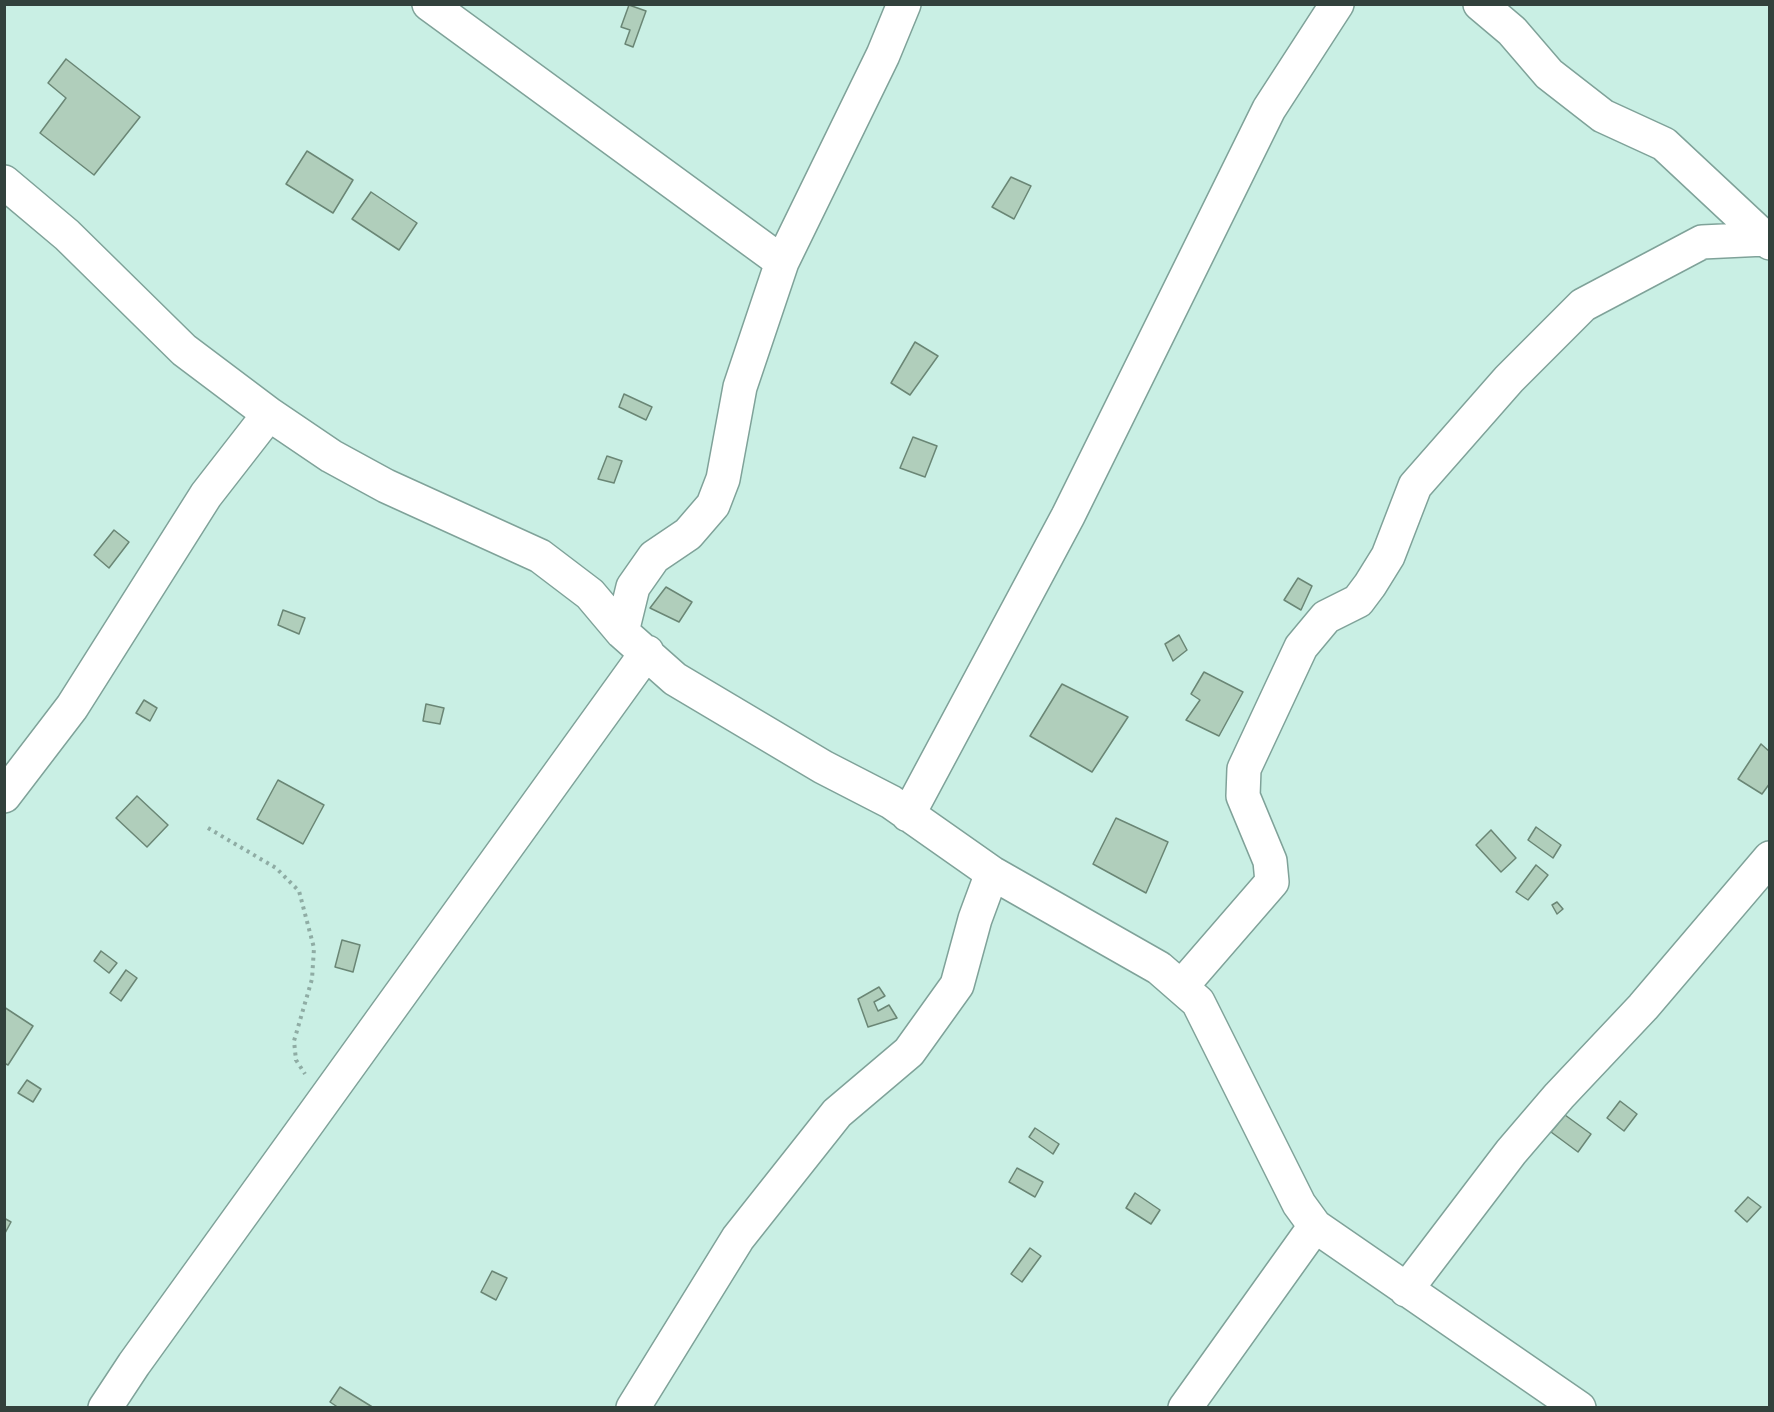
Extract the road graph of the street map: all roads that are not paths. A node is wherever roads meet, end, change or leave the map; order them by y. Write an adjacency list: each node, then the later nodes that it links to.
1 (904, 4): 7 (street)
2 (1337, 4): 11 (street)
3 (1480, 4): 6 (street)
4 (446, 10): 7 (street)
5 (4, 182): 8 (street)
6 (1767, 241): 14 (street)
7 (782, 262): 9 (street)
8 (269, 414): 9 (street); 10 (street)
9 (634, 642): 11 (street); 17 (street)
10 (4, 796)
11 (908, 815): 13 (street)
12 (1770, 858): 16 (street)
13 (992, 873): 14 (street); 18 (street)
14 (1181, 987): 15 (street)
15 (1316, 1226): 16 (street); 19 (street)
16 (1406, 1290): 20 (street)
17 (105, 1407)
18 (633, 1407)
19 (1185, 1407)
20 (1579, 1407)

